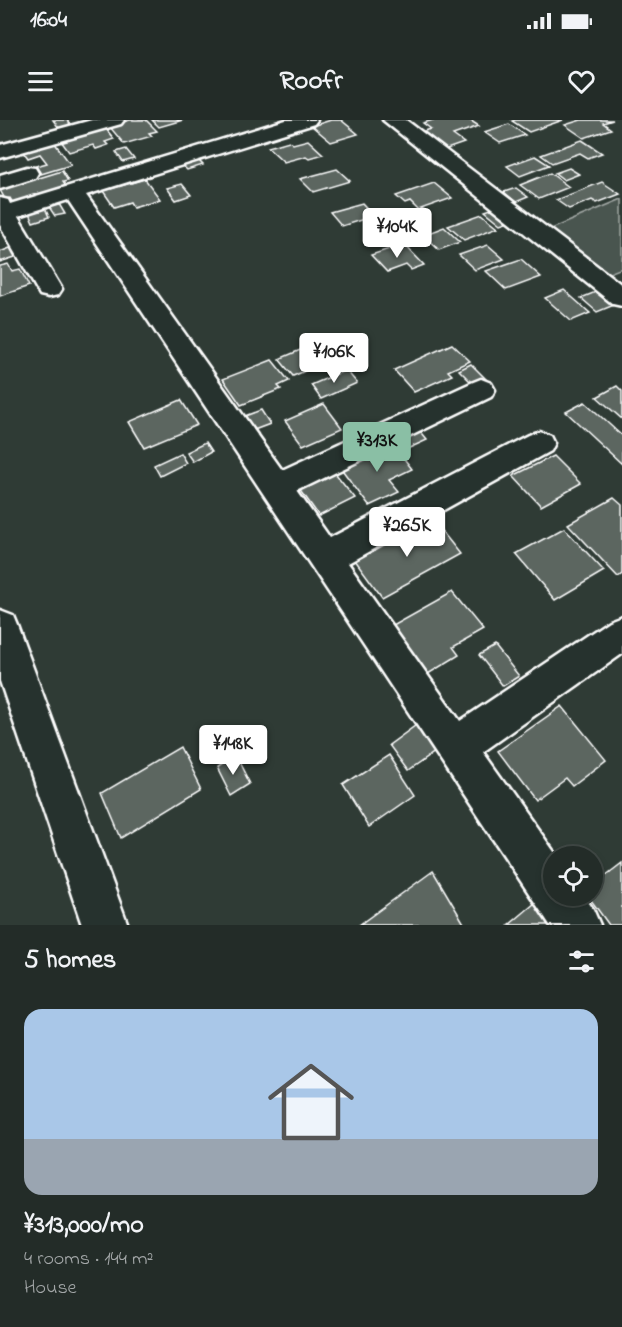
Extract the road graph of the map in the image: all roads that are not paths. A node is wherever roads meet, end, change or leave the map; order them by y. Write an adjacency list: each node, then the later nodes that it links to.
1 (114, 120): 5 (street)
2 (307, 120): 4 (street)
3 (393, 120): 11 (street)
4 (272, 124): 8 (street)
5 (0, 152)
6 (27, 173): 7 (street)
7 (0, 182)
8 (73, 192): 9 (street); 14 (street)
9 (2, 210): 10 (street)
10 (49, 289)
11 (622, 298)
12 (481, 390): 14 (street)
13 (538, 443): 15 (street)
14 (276, 487): 15 (street)
15 (325, 558): 19 (street)
16 (0, 627): 18 (street)
17 (622, 633): 19 (street)
18 (10, 688): 22 (street)
19 (456, 747): 20 (street)
20 (543, 875)
21 (564, 906): 23 (street)
22 (105, 925)
23 (577, 925)

